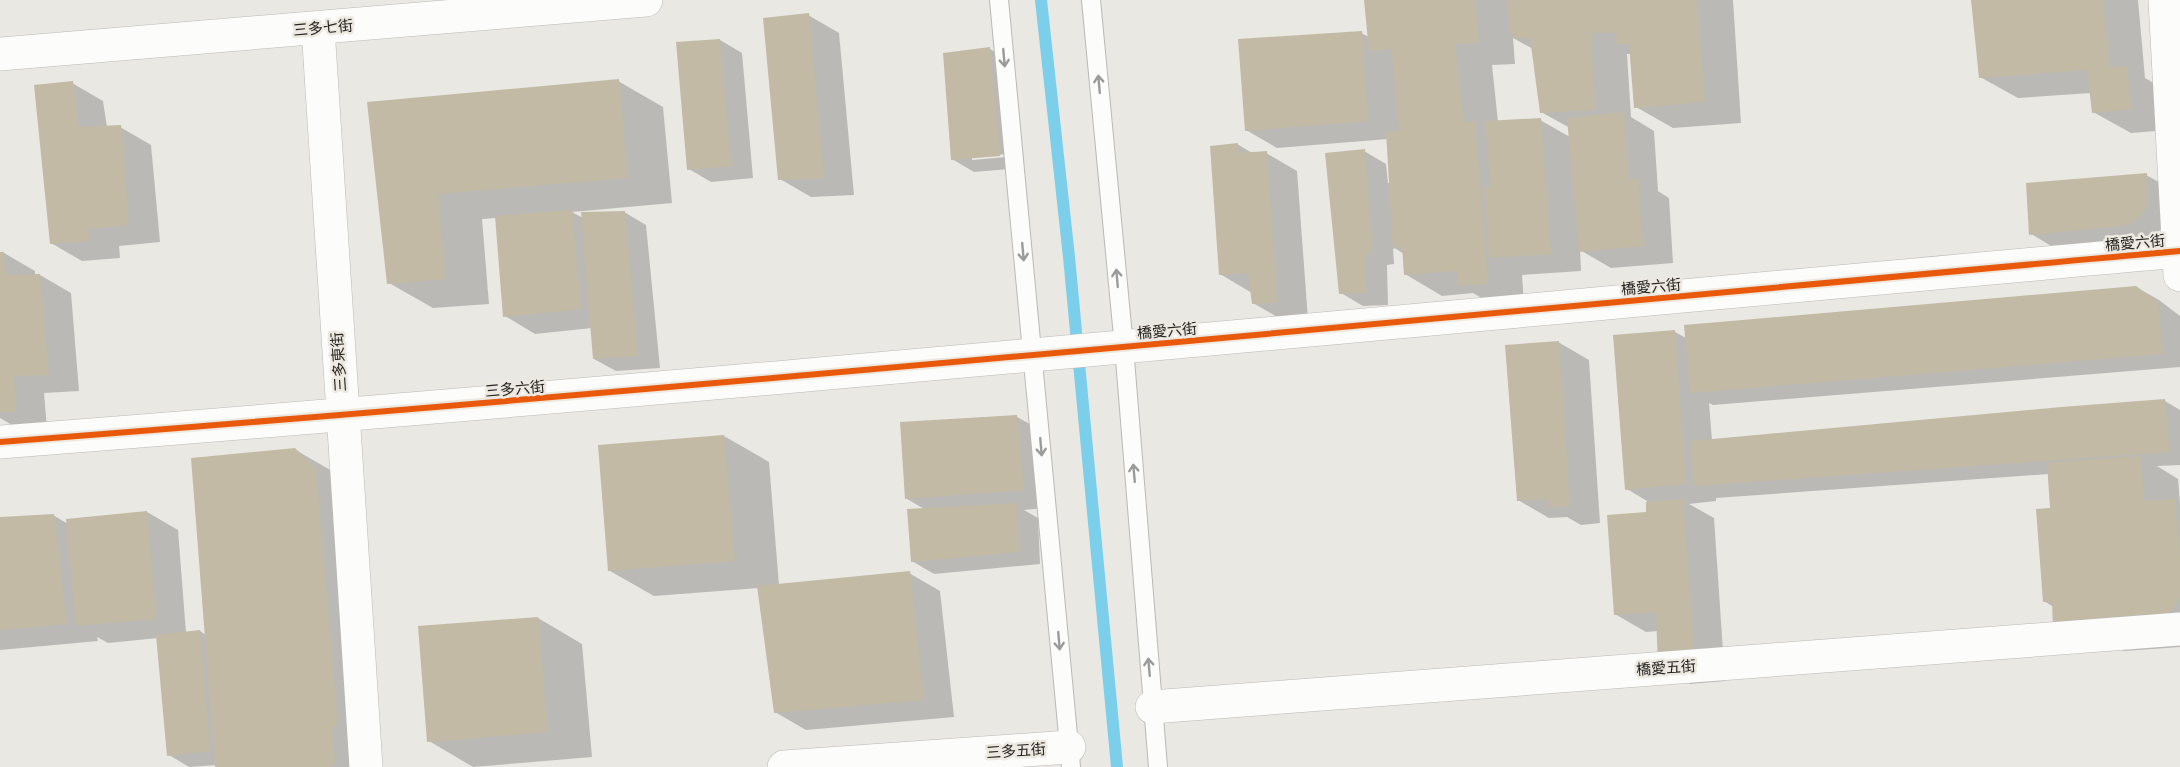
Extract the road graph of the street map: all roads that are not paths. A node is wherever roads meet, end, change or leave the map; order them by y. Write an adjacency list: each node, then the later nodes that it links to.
1 (646, 0): 5 (street, 三多七街)
2 (999, 0): 9 (lane, one-way to 9)
3 (1091, 0): 8 (lane, one-way to 3)
4 (2165, 0): 7 (street)
5 (318, 28): 6 (street, 三多七街); 10 (street, 三多東街)
6 (0, 54)
7 (2179, 259): 8 (street, 橋愛六街)
8 (1124, 347): 9 (street, 橋愛六街); 13 (lane, one-way to 8)
9 (1032, 356): 10 (street, 三多六街); 14 (lane, one-way to 14)
10 (342, 416): 11 (street, 三多六街); 15 (street, 三多東街)
11 (0, 442)
12 (2180, 629): 13 (street, 橋愛五街)
13 (1152, 707): 17 (lane)
14 (1070, 757): 16 (street, 三多五街)
15 (366, 767)
16 (784, 767)
17 (1158, 767)

